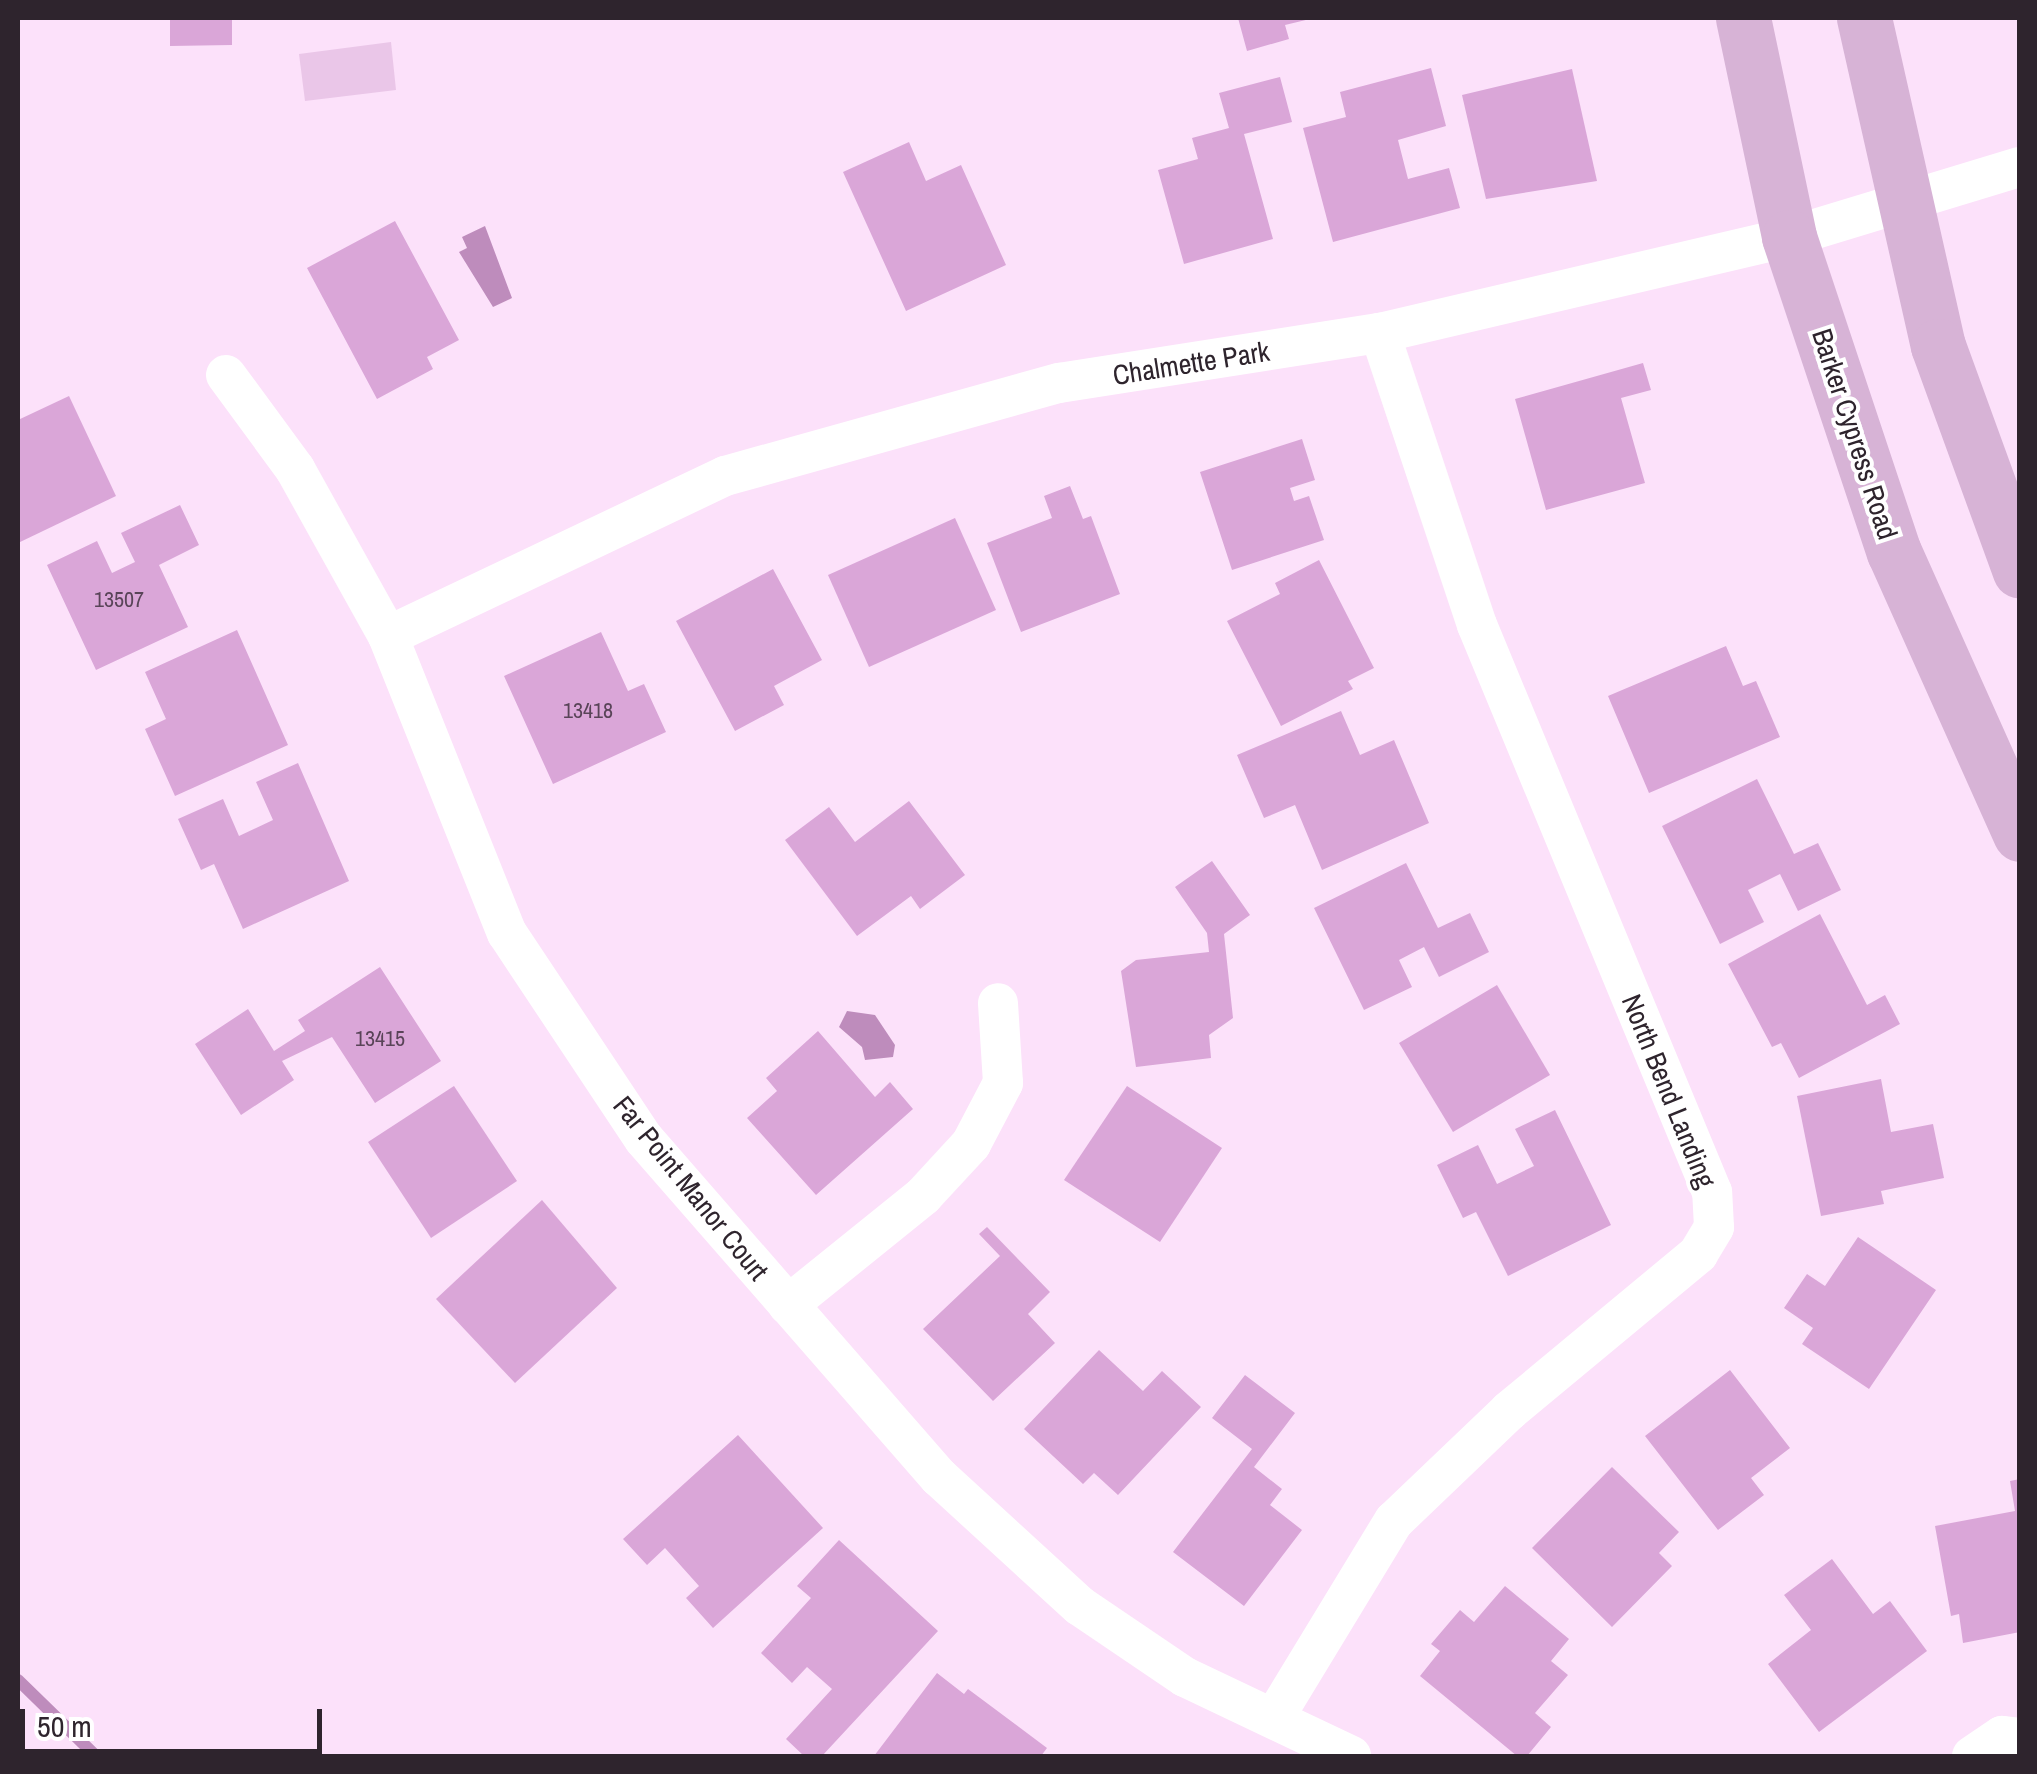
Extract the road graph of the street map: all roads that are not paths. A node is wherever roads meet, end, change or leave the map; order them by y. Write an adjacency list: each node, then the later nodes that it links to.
1 (1743, 18): 5 (main road, Barker Cypress Road)
2 (1864, 18): 4 (main road)
3 (2020, 167): 4 (street, Chalmette Park)
4 (1906, 196): 5 (street, Chalmette Park); 8 (main road)
5 (1789, 237): 6 (street, Chalmette Park); 10 (main road, Barker Cypress Road)
6 (1380, 333): 9 (street, Chalmette Park); 13 (street, North Bend Landing)
7 (226, 375): 9 (street, Far Point Manor Court)
8 (2020, 571)
9 (388, 636): 12 (street, Far Point Manor Court)
10 (2020, 834)
11 (998, 1003): 12 (street)
12 (788, 1306): 13 (street, Far Point Manor Court)
13 (1274, 1718): 15 (street, Far Point Manor Court)
14 (2020, 1738): 16 (street)
15 (1350, 1756)
16 (1972, 1756)

